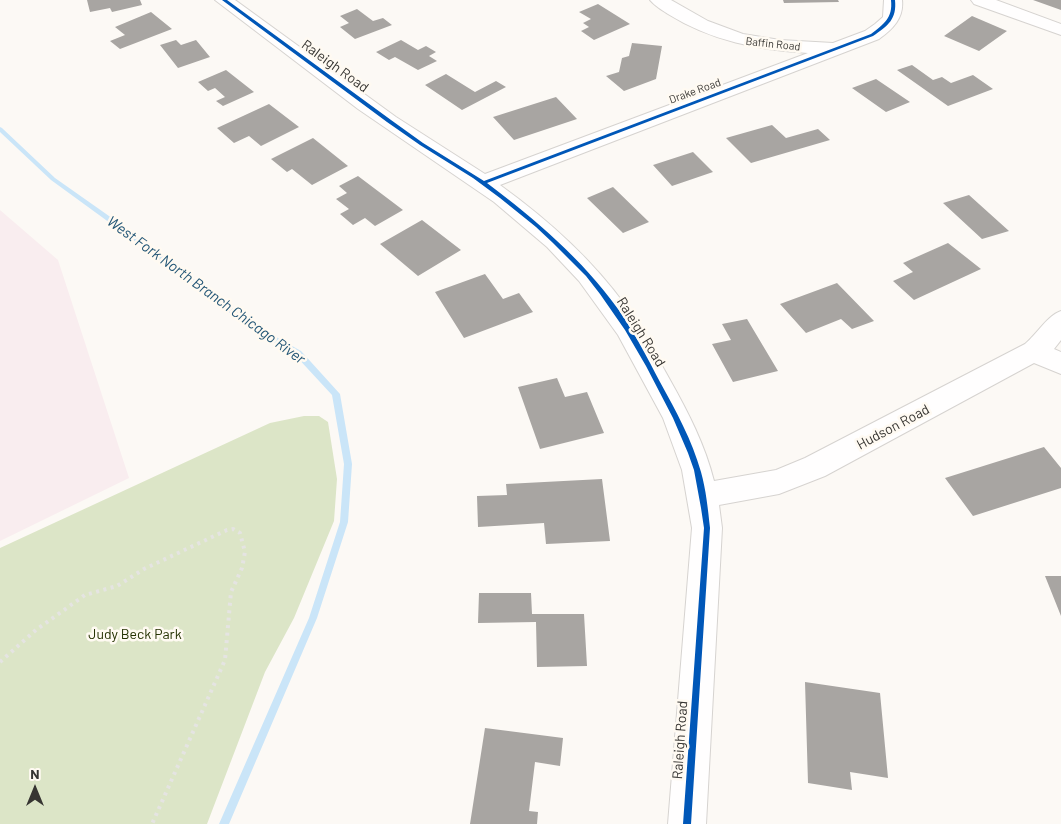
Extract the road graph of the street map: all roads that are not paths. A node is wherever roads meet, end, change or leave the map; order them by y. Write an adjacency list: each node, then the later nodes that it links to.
1 (224, 0): 9 (street, Raleigh Road)
2 (659, 0): 6 (street, Baffin Road)
3 (894, 0): 7 (street, Drake Road)
4 (980, 0): 5 (street)
5 (1061, 30)
6 (739, 40): 7 (street, Baffin Road); 8 (street, Baffin Road)
7 (837, 49): 8 (street, Drake Road)
8 (762, 77): 9 (street, Drake Road)
9 (483, 183): 13 (street, Raleigh Road)
10 (1061, 320): 11 (street, Hudson Road)
11 (1034, 351): 12 (street); 13 (street, Hudson Road)
12 (1061, 364)
13 (704, 496): 14 (street, Raleigh Road)
14 (687, 824)

